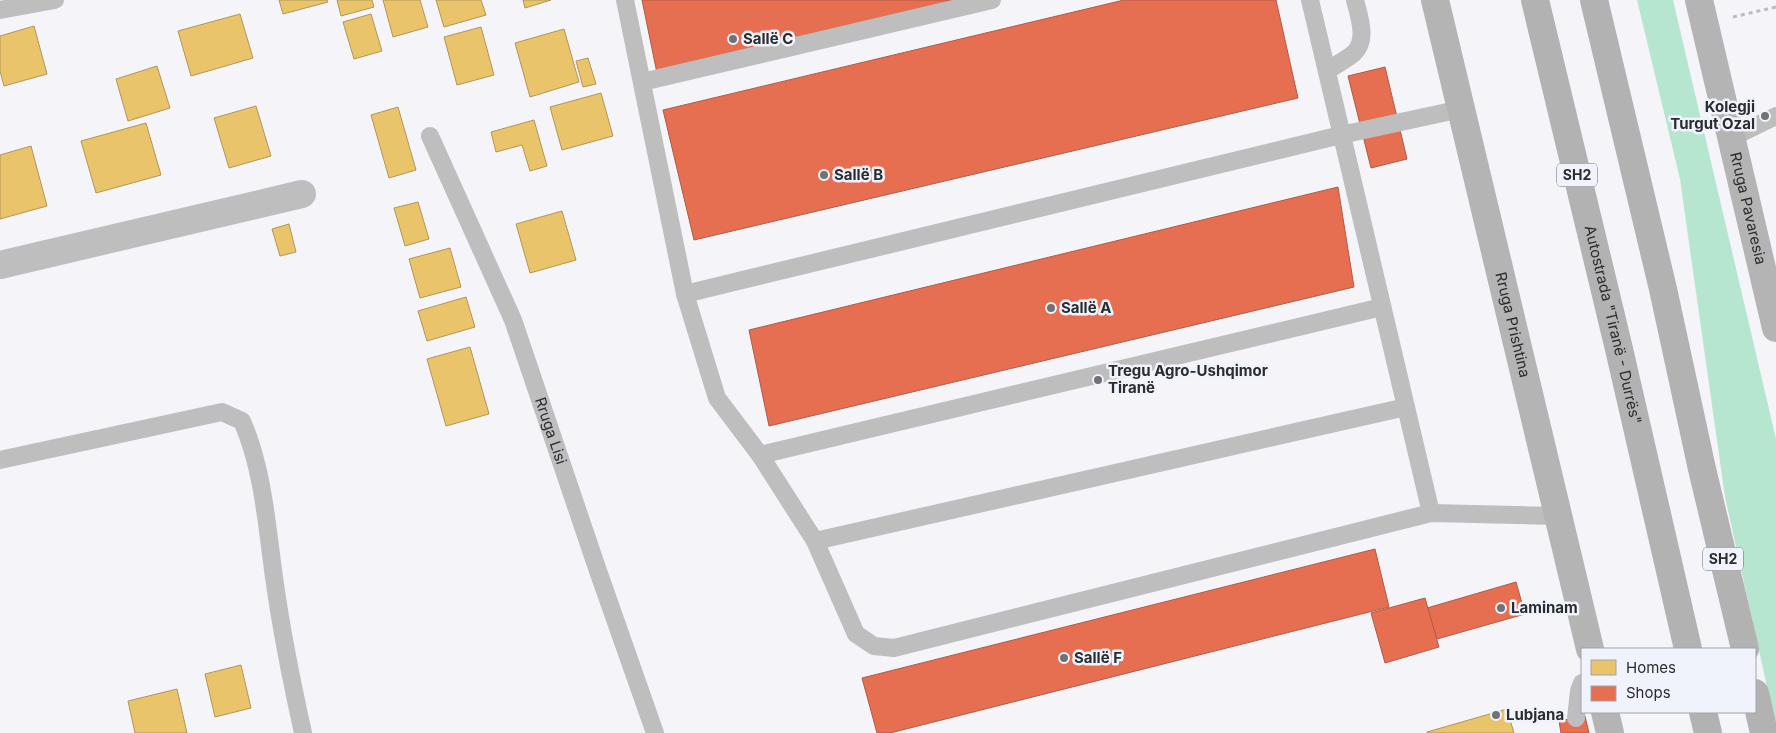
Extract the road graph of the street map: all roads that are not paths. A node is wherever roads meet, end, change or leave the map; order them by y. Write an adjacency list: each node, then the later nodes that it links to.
1 (55, 0): 9 (lane)
2 (625, 0): 12 (lane)
3 (992, 0): 12 (lane)
4 (1310, 0): 11 (lane)
5 (1355, 0): 11 (lane)
6 (1435, 0): 13 (main road, Rruga Prishtina)
7 (1535, 0): 30 (highway, Autostrada "Tiranë - Durrës" / SH2)
8 (1594, 0): 31 (highway, SH2)
9 (0, 10)
10 (1702, 12): 17 (main road, Rruga Pavaresia)
11 (1327, 71): 15 (lane)
12 (642, 82): 20 (lane)
13 (1461, 109): 15 (lane); 27 (main road, Rruga Prishtina)
14 (1776, 116): 17 (lane)
15 (1342, 135): 20 (lane); 21 (lane)
16 (430, 136): 38 (lane, Rruga Lisi)
17 (1732, 138): 22 (main road, Rruga Pavaresia)
18 (302, 194): 19 (street)
19 (0, 265)
20 (685, 294): 24 (lane)
21 (1382, 307): 23 (lane); 24 (lane)
22 (1776, 328)
23 (1406, 408): 26 (lane); 28 (lane)
24 (760, 455): 28 (lane)
25 (0, 460): 37 (lane)
26 (1431, 513): 27 (lane); 28 (lane)
27 (1558, 516): 29 (main road, Rruga Prishtina)
28 (815, 541)
29 (1590, 648)
30 (1688, 648)
31 (1745, 648)
32 (1581, 686): 36 (lane)
33 (1756, 697): 41 (highway)
34 (1605, 713): 39 (main road)
35 (1703, 713): 40 (highway)
36 (1576, 718)
37 (303, 733)
38 (654, 733)
39 (1610, 733)
40 (1708, 733)
41 (1764, 733)

